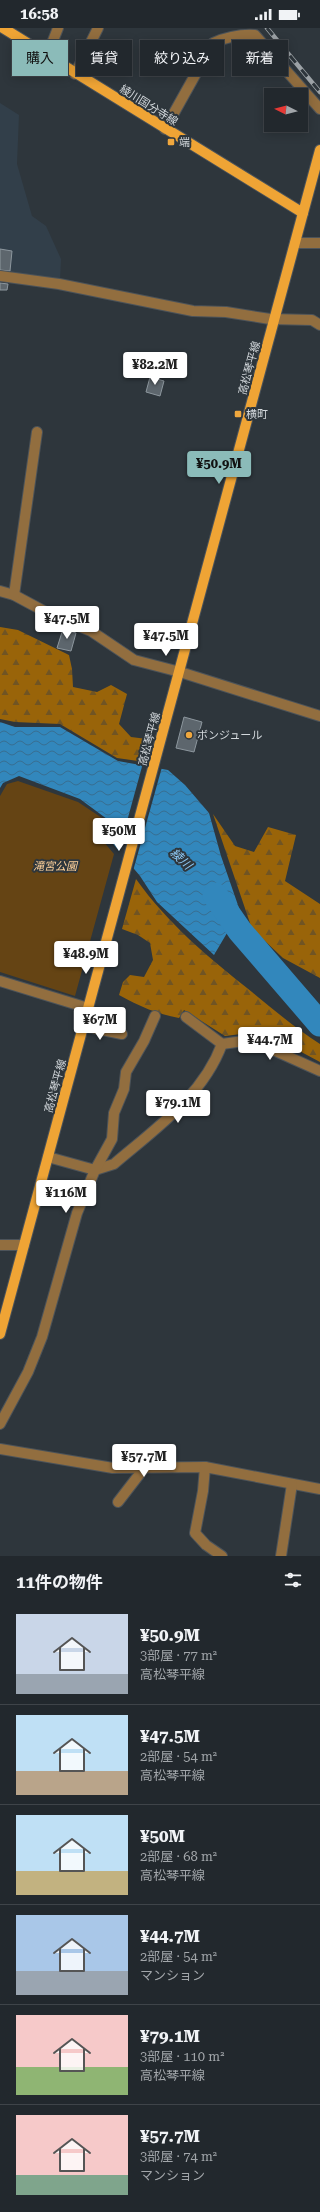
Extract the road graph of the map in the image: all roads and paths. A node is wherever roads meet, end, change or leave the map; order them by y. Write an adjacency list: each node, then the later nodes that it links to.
1 (3, 28): 4 (main road, 綾川国分寺線)
2 (58, 28): 5 (street)
3 (98, 28): 7 (street)
4 (22, 40)
5 (53, 40)
6 (68, 70): 7 (main road, 綾川国分寺線)
7 (75, 74): 9 (main road, 綾川国分寺線)
8 (320, 109): 9 (street)
9 (164, 129): 11 (main road, 綾川国分寺線)
10 (320, 150): 11 (main road, 高松琴平線)
11 (304, 213): 12 (main road, 高松琴平線)
12 (295, 243): 13 (street); 15 (main road, 高松琴平線)
13 (320, 243)
14 (0, 276): 15 (street)
15 (275, 318): 16 (street); 20 (main road, 高松琴平線)
16 (320, 325)
17 (37, 432): 19 (street)
18 (0, 591): 19 (street)
19 (14, 595): 20 (street)
20 (180, 672): 21 (street); 23 (main road, 高松琴平線)
21 (320, 716)
22 (0, 981): 23 (street)
23 (88, 1008): 26 (main road, 高松琴平線)
24 (155, 1016): 31 (street)
25 (186, 1018): 28 (street)
26 (83, 1026): 27 (street); 30 (main road, 高松琴平線)
27 (122, 1034)
28 (222, 1044): 29 (street); 31 (street)
29 (320, 1071)
30 (48, 1157): 31 (street); 33 (main road, 高松琴平線)
31 (95, 1170): 35 (street)
32 (0, 1245): 33 (street)
33 (24, 1245): 34 (main road, 高松琴平線)
34 (0, 1334)
35 (0, 1424)
36 (0, 1449): 37 (street)
37 (146, 1467): 38 (street); 41 (street)
38 (205, 1467): 39 (street); 42 (street)
39 (292, 1484): 40 (street); 43 (street)
40 (320, 1489)
41 (118, 1502)
42 (222, 1556)
43 (281, 1556)

